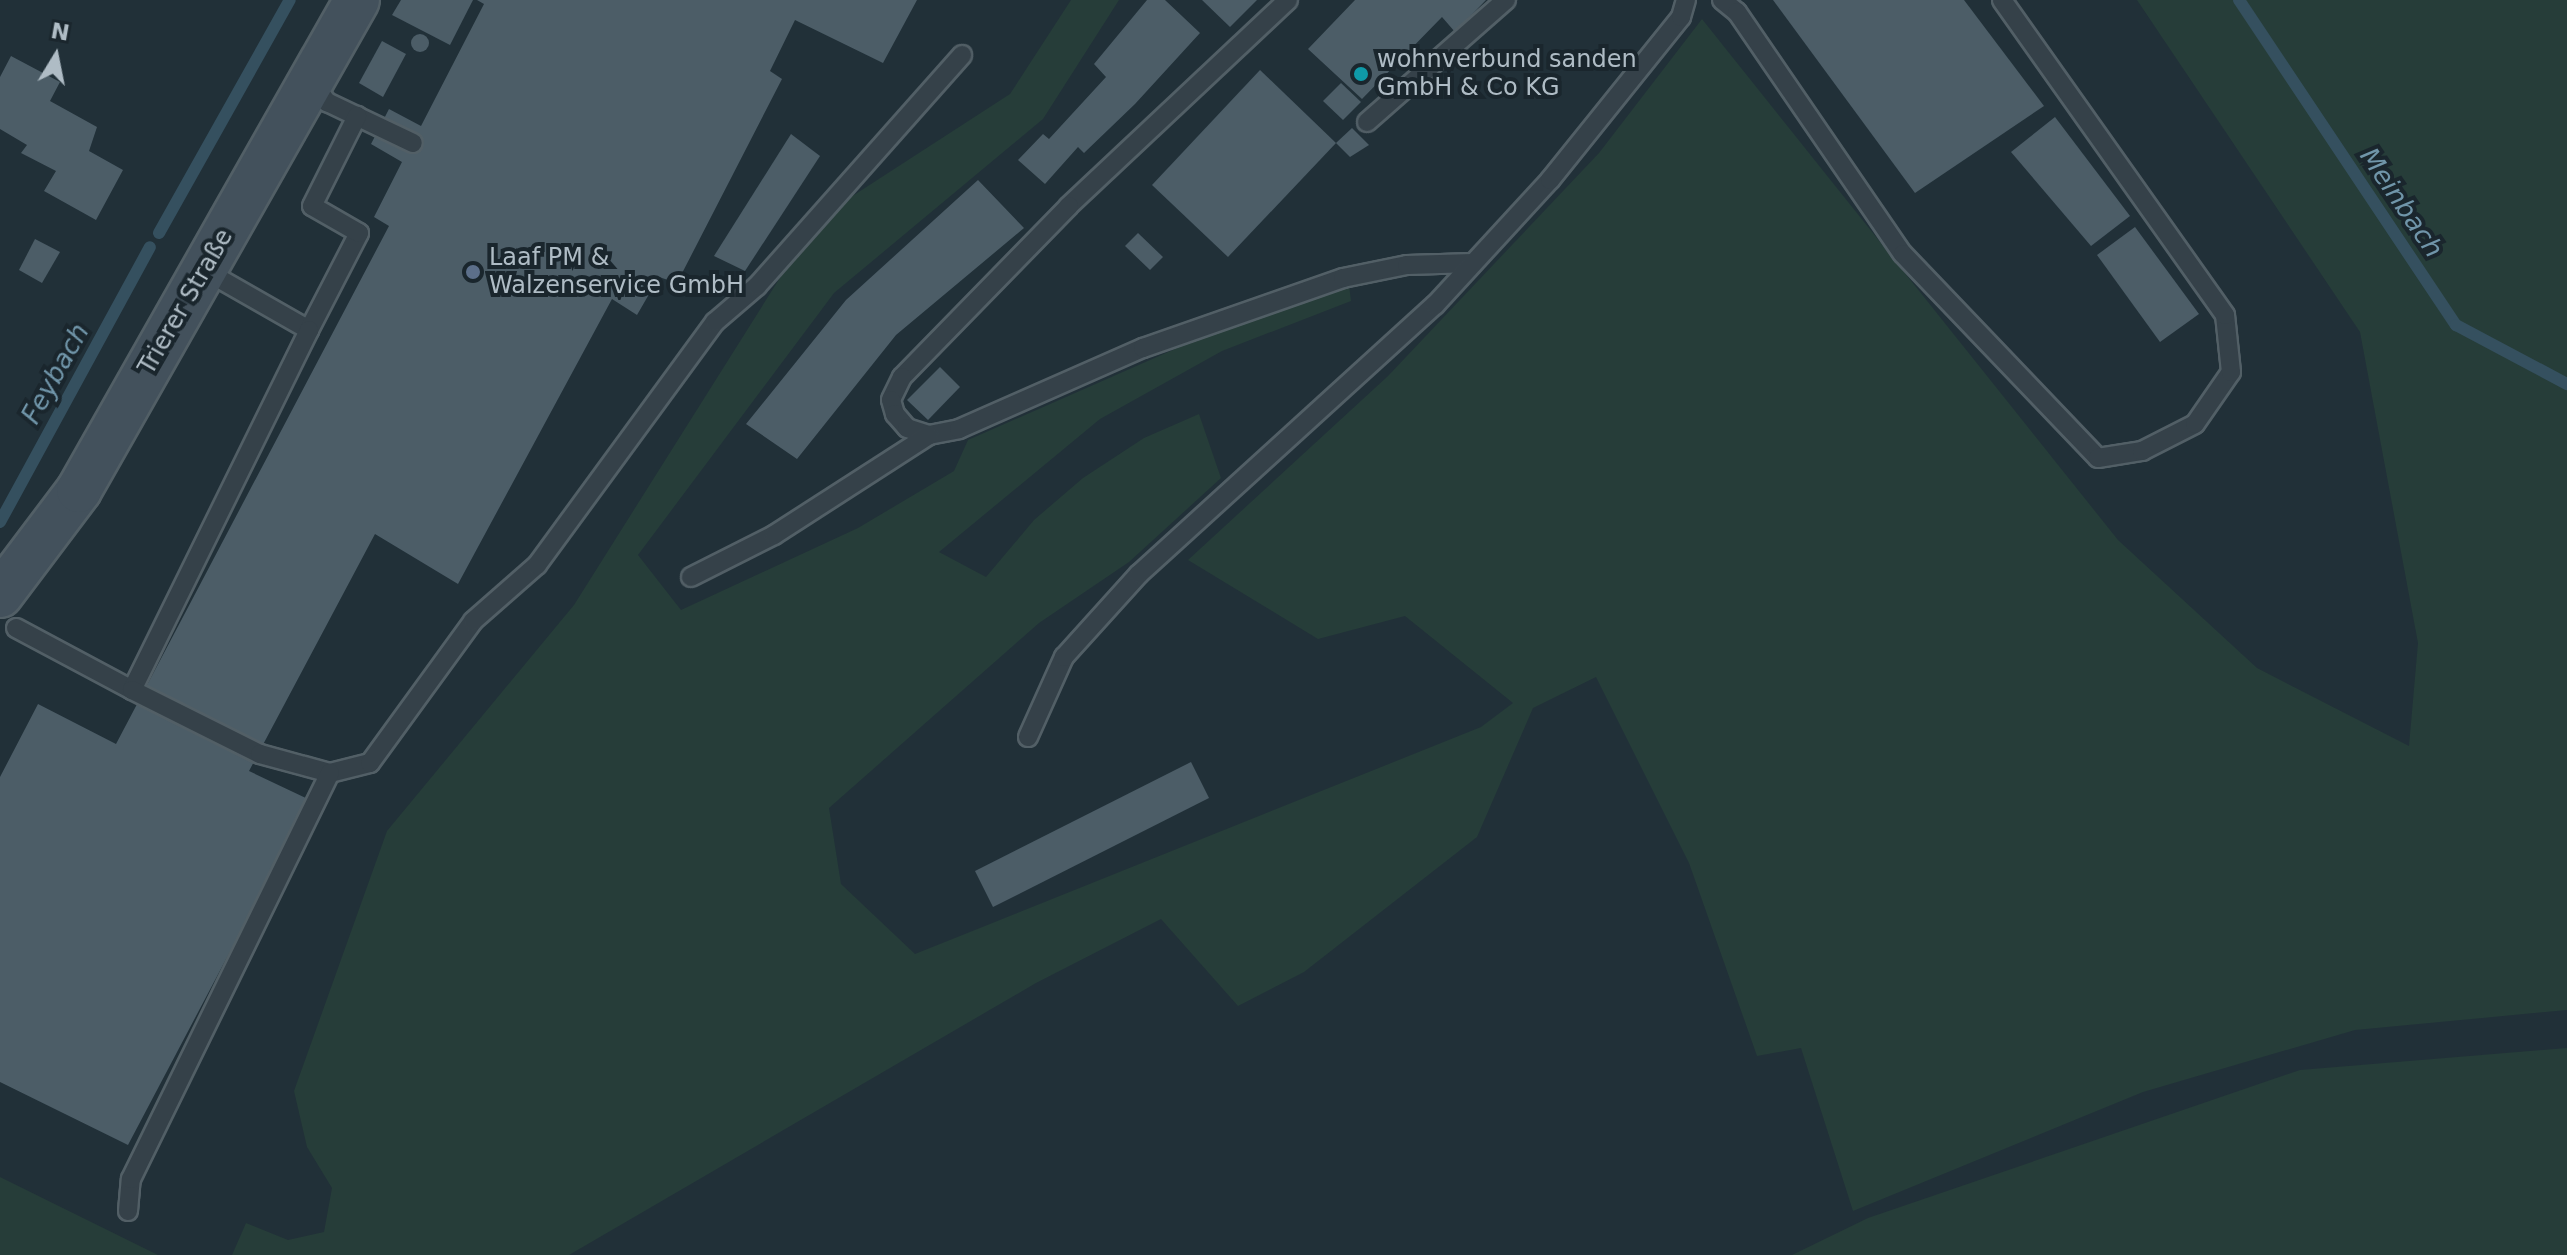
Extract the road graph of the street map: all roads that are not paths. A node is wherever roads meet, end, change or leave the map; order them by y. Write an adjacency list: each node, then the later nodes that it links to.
1 (357, 0): 8 (main road, Trierer Straße)
2 (1288, 0): 15 (lane)
3 (1506, 0): 10 (lane)
4 (1686, 0): 12 (lane)
5 (1722, 0): 6 (lane)
6 (2002, 0)
7 (962, 55): 20 (lane)
8 (311, 81): 9 (lane); 13 (main road, Trierer Straße)
9 (357, 116): 11 (lane); 14 (lane)
10 (1367, 122)
11 (413, 143)
12 (1473, 263): 15 (lane); 19 (lane)
13 (204, 270): 14 (lane); 17 (main road, Trierer Straße)
14 (309, 330): 18 (lane)
15 (929, 435): 16 (lane)
16 (691, 577)
17 (8, 611): 18 (lane)
18 (132, 690): 20 (lane)
19 (1028, 737)
20 (330, 773): 21 (lane)
21 (128, 1211)

